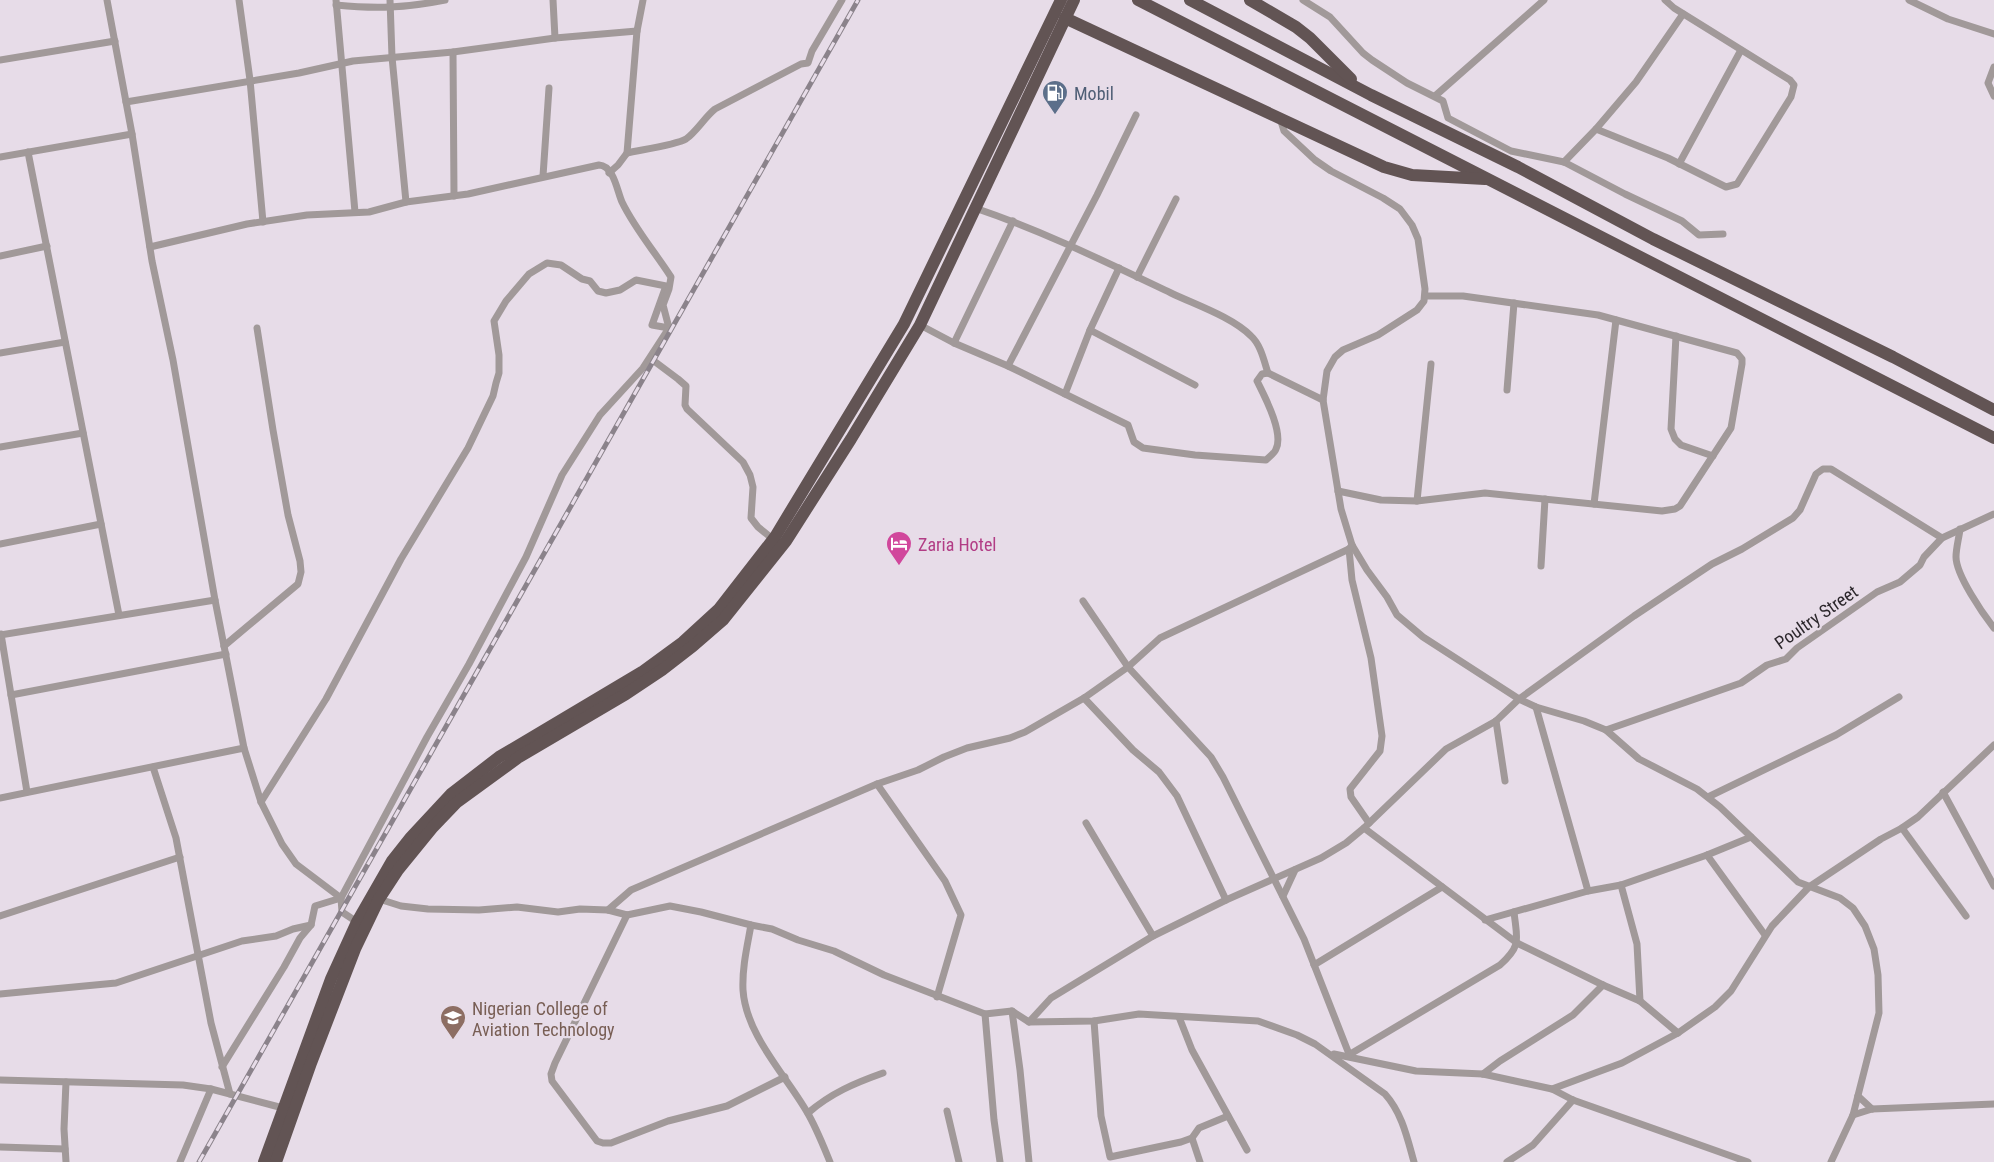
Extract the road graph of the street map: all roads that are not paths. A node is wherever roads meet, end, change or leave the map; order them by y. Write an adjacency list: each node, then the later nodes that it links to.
1 (107, 0): 23 (street)
2 (238, 0): 32 (street)
3 (445, 0): 17 (street)
4 (552, 0): 22 (street)
5 (643, 0): 20 (street)
6 (842, 0): 43 (street)
7 (1061, 0): 96 (highway)
8 (1074, 0): 19 (highway)
9 (1138, 0): 29 (highway)
10 (1190, 0): 24 (highway)
11 (1250, 0): 34 (highway)
12 (1303, 0): 35 (street)
13 (1544, 0): 35 (street)
14 (1665, 0): 18 (street)
15 (1909, 0): 21 (street)
16 (336, 2): 17 (street); 30 (street)
17 (391, 4): 27 (street)
18 (1683, 14): 25 (street); 40 (street)
19 (1065, 18): 39 (highway); 53 (highway)
20 (637, 31): 22 (street); 43 (street)
21 (1994, 34)
22 (555, 38): 26 (street)
23 (115, 40): 28 (street); 37 (street)
24 (1267, 40): 29 (highway); 34 (highway)
25 (1741, 50): 46 (street); 46 (street)
26 (453, 52): 27 (street); 50 (street)
27 (392, 57): 30 (street); 52 (street)
28 (0, 60)
29 (1258, 61): 49 (highway)
30 (342, 63): 32 (street); 54 (street)
31 (1994, 67): 36 (street)
32 (250, 80): 37 (street); 56 (street)
33 (549, 88): 48 (street)
34 (1371, 95): 83 (highway)
35 (1435, 96): 45 (street)
36 (1994, 96)
37 (126, 102): 41 (street)
38 (1136, 115): 58 (street)
39 (1280, 117): 49 (highway); 64 (street)
40 (1596, 129): 45 (street); 46 (street)
41 (132, 134): 42 (street); 60 (street)
42 (28, 152): 44 (street); 59 (street)
43 (627, 153): 47 (street)
44 (0, 157)
45 (1564, 162): 57 (street)
46 (1679, 164)
47 (609, 173): 48 (street); 69 (street)
48 (543, 176): 50 (street)
49 (1497, 183): 85 (highway)
50 (454, 196): 52 (street)
51 (1176, 199): 63 (street)
52 (406, 202): 54 (street)
53 (975, 208): 55 (street); 67 (highway)
54 (355, 212): 56 (street)
55 (1013, 221): 58 (street); 73 (street)
56 (263, 222): 60 (street)
57 (1723, 234)
58 (1071, 245): 62 (street); 77 (street)
59 (47, 246): 61 (street); 72 (street)
60 (150, 247): 100 (street)
61 (0, 256)
62 (1119, 268): 63 (street); 70 (street)
63 (1137, 277): 78 (street)
64 (1426, 296): 65 (street); 82 (street)
65 (1514, 303): 66 (street); 80 (street)
66 (1616, 320): 71 (street); 91 (street)
67 (920, 325): 73 (street); 140 (highway)
68 (257, 328): 105 (street)
69 (669, 328): 75 (street); 124 (street)
70 (1090, 330): 79 (street); 81 (street)
71 (1676, 336): 87 (street); 87 (street)
72 (65, 342): 74 (street); 84 (street)
73 (954, 343): 77 (street)
74 (0, 353)
75 (653, 354): 96 (street); 139 (street)
76 (1431, 364): 90 (street)
77 (1008, 366): 81 (street)
78 (1268, 373): 81 (street); 82 (street)
79 (1195, 385)
80 (1507, 390)
81 (1065, 394)
82 (1323, 400): 88 (street)
83 (1994, 411)
84 (83, 433): 86 (street); 93 (street)
85 (1994, 438)
86 (0, 447)
87 (1713, 456): 91 (street)
88 (1338, 491): 90 (street); 98 (street)
89 (1545, 499): 90 (street); 91 (street); 99 (street)
90 (1417, 501)
91 (1594, 504)
92 (1994, 514): 94 (street, Poultry Street)
93 (101, 524): 97 (street); 102 (street)
94 (1960, 529): 95 (street, Poultry Street); 103 (street)
95 (1942, 538): 111 (street); 114 (street, Poultry Street)
96 (774, 540): 148 (highway)
97 (0, 544)
98 (1350, 547): 107 (street); 111 (street); 126 (street)
99 (1541, 566)
100 (215, 600): 102 (street); 105 (street)
101 (1083, 601): 107 (street)
102 (119, 615): 104 (street)
103 (1994, 628)
104 (1, 635): 108 (street)
105 (224, 646): 106 (street)
106 (226, 654): 108 (street); 116 (street)
107 (1128, 667): 110 (street); 132 (street)
108 (11, 695): 120 (street)
109 (1899, 697): 122 (street)
110 (1084, 698): 119 (street); 141 (street)
111 (1519, 699): 112 (street); 113 (street)
112 (1536, 707): 114 (street); 137 (street)
113 (1496, 721): 118 (street); 126 (street)
114 (1606, 730): 122 (street)
115 (1994, 745): 121 (street)
116 (244, 748): 117 (street); 124 (street)
117 (153, 767): 120 (street); 130 (street)
118 (1505, 781)
119 (877, 784): 142 (street); 158 (street)
120 (27, 792): 123 (street)
121 (1943, 792): 127 (street); 134 (street)
122 (1708, 797): 128 (street)
123 (0, 798)
124 (261, 802): 139 (street)
125 (1086, 823): 152 (street)
126 (1366, 826): 131 (street); 135 (street)
127 (1902, 828): 136 (street); 146 (street)
128 (1751, 837): 129 (street); 136 (street)
129 (1707, 855): 133 (street); 151 (street)
130 (180, 857): 145 (street); 154 (street)
131 (1294, 870): 132 (street); 138 (street)
132 (1274, 878): 138 (street); 141 (street)
133 (1621, 885): 137 (street); 159 (street)
134 (1994, 886)
135 (1442, 887): 147 (street); 155 (street)
136 (1809, 887): 151 (street); 177 (street)
137 (1588, 891): 143 (street)
138 (1283, 896): 155 (street)
139 (342, 898): 148 (street); 149 (street)
140 (379, 899): 142 (street); 193 (highway)
141 (1226, 900): 152 (street)
142 (608, 910): 144 (street)
143 (1514, 912): 147 (street); 153 (street)
144 (627, 915): 150 (street); 171 (street)
145 (0, 916)
146 (1966, 916)
147 (1485, 920): 153 (street)
148 (357, 922): 180 (highway)
149 (311, 925): 154 (street); 168 (street)
150 (751, 926): 158 (street); 171 (street)
151 (1765, 935): 165 (street)
152 (1154, 936): 164 (street)
153 (1517, 943): 156 (street); 167 (street)
154 (197, 957): 157 (street); 168 (street)
155 (1314, 965): 167 (street)
156 (1603, 985): 159 (street); 170 (street)
157 (0, 994)
158 (937, 997): 161 (street)
159 (1640, 1001): 165 (street)
160 (1012, 1011): 161 (street); 164 (street); 197 (street)
161 (985, 1014): 196 (street)
162 (1179, 1017): 163 (street); 166 (street); 185 (street)
163 (1094, 1021): 164 (street); 186 (street)
164 (1029, 1022)
165 (1678, 1033): 175 (street)
166 (1331, 1054): 167 (street); 199 (street)
167 (1348, 1055): 170 (street)
168 (222, 1067): 176 (street)
169 (883, 1073): 183 (street)
170 (1483, 1074): 175 (street)
171 (785, 1077): 183 (street)
172 (0, 1080): 173 (street)
173 (66, 1082): 174 (street); 188 (street)
174 (211, 1089): 176 (street); 191 (street)
175 (1552, 1089): 178 (street)
176 (231, 1094): 180 (street)
177 (1858, 1096): 181 (street); 184 (street)
178 (1572, 1100): 200 (street); 201 (street)
179 (1994, 1104): 181 (street)
180 (283, 1108): 192 (highway)
181 (1872, 1109): 184 (street)
182 (947, 1111): 195 (street)
183 (808, 1113): 194 (street)
184 (1853, 1115): 202 (street)
185 (1228, 1116): 186 (street); 189 (street)
186 (1192, 1138): 198 (street)
187 (0, 1148): 188 (street)
188 (65, 1149): 190 (street)
189 (1247, 1150)
190 (66, 1162)
191 (180, 1162)
192 (264, 1162)
193 (276, 1162)
194 (830, 1162)
195 (959, 1162)
196 (1000, 1162)
197 (1029, 1162)
198 (1200, 1162)
199 (1414, 1162)
200 (1507, 1162)
201 (1748, 1162)
202 (1831, 1162)

